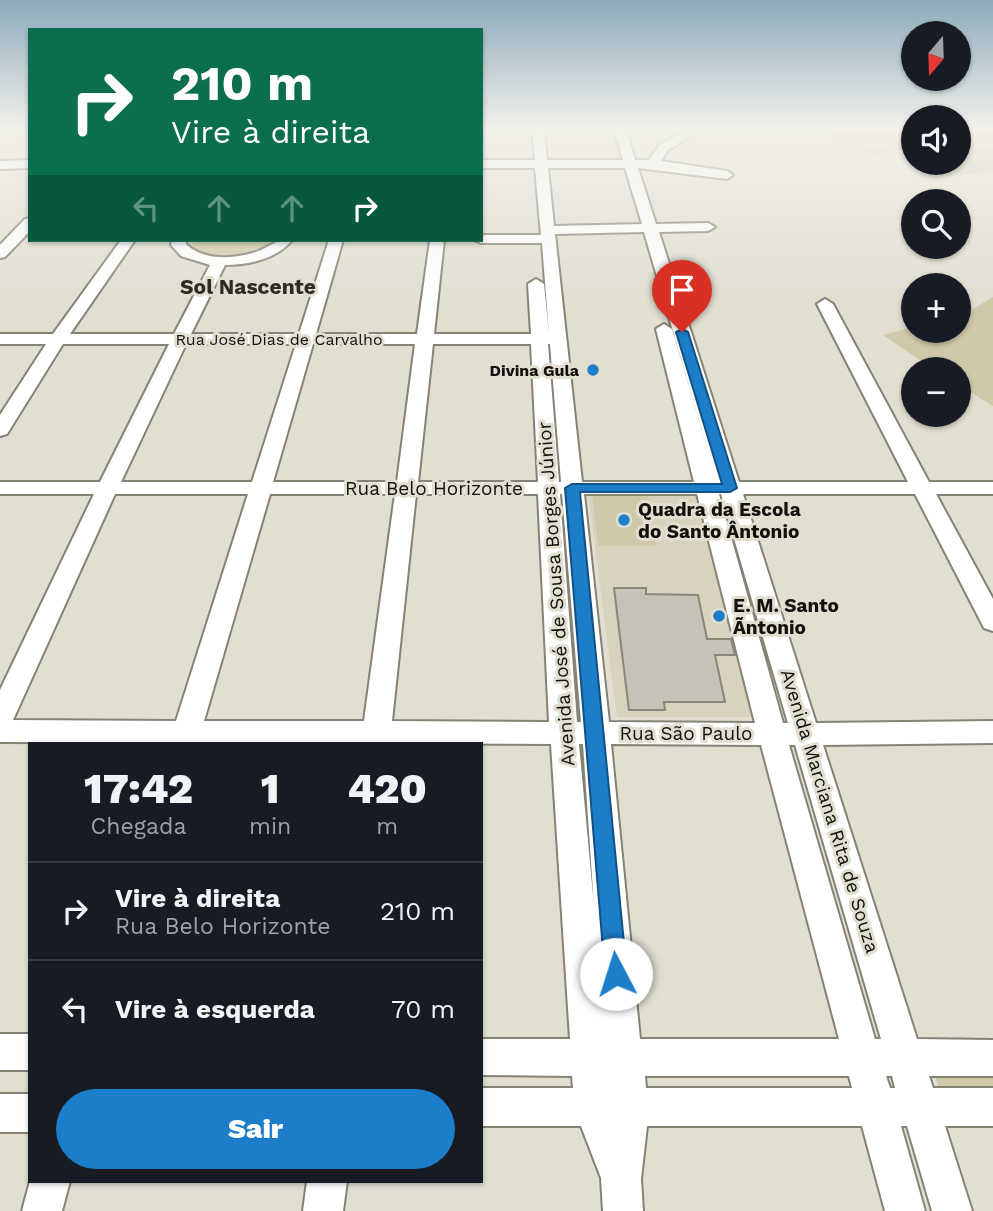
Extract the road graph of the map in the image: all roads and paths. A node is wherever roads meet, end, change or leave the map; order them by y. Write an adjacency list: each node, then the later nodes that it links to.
1 (537, 187): 6 (street, Avenida José de Sousa Borges Júnior)
2 (637, 187): 5 (street, Avenida Marciana Rita de Souza)
3 (28, 224): 8 (street)
4 (708, 227): 5 (street)
5 (643, 228): 6 (street); 30 (street, Avenida Marciana Rita de Souza)
6 (543, 236): 7 (street); 23 (street, Avenida José de Sousa Borges Júnior)
7 (483, 239)
8 (7, 240): 9 (street); 15 (street)
9 (28, 240)
10 (127, 242): 19 (street)
11 (179, 242): 16 (street)
12 (282, 242): 16 (street)
13 (335, 242): 21 (street)
14 (437, 242): 22 (street)
15 (0, 254)
16 (220, 261): 20 (street)
17 (825, 304): 31 (street)
18 (0, 339): 19 (street, Rua José Dias de Carvalho)
19 (58, 339): 20 (street, Rua José Dias de Carvalho); 24 (street)
20 (182, 339): 21 (street, Rua José Dias de Carvalho); 26 (street)
21 (307, 339): 22 (street, Rua José Dias de Carvalho); 27 (street)
22 (425, 339): 23 (street, Rua José Dias de Carvalho); 28 (street)
23 (549, 339): 29 (street, Avenida José de Sousa Borges Júnior)
24 (0, 430)
25 (0, 488): 26 (street, Rua Belo Horizonte)
26 (108, 488): 27 (street, Rua Belo Horizonte); 36 (street)
27 (259, 488): 28 (street, Rua Belo Horizonte); 44 (street)
28 (405, 488): 29 (street, Rua Belo Horizonte); 43 (street)
29 (561, 488): 30 (street, Rua Belo Horizonte); 39 (street, Avenida José de Sousa Borges Júnior); 40 (street, Avenida José de Sousa Borges Júnior)
30 (719, 488): 31 (street, Rua Belo Horizonte); 33 (street, Avenida Marciana Rita de Souza); 34 (street, Avenida Marciana Rita de Souza)
31 (924, 488): 32 (street, Rua Belo Horizonte); 35 (street)
32 (993, 488)
33 (750, 553): 34 (street); 42 (street, Avenida Marciana Rita de Souza)
34 (725, 554): 41 (street, Avenida Marciana Rita de Souza)
35 (993, 622)
36 (0, 719)
37 (0, 731): 44 (street, Rua São Paulo)
38 (993, 732): 42 (street, Rua São Paulo)
39 (564, 733): 40 (street, Rua São Paulo); 43 (street, Rua São Paulo); 51 (street, Avenida José de Sousa Borges Júnior)
40 (596, 733): 41 (street, Rua São Paulo); 52 (street, Avenida José de Sousa Borges Júnior)
41 (772, 733): 42 (street, Rua São Paulo); 48 (street, Avenida Marciana Rita de Souza)
42 (806, 734): 49 (street, Avenida Marciana Rita de Souza)
43 (376, 737): 44 (street, Rua São Paulo)
44 (184, 738)
45 (0, 1052): 46 (street)
46 (28, 1052)
47 (483, 1057): 51 (street)
48 (864, 1058): 49 (street); 52 (street); 55 (street, Avenida Marciana Rita de Souza)
49 (906, 1058): 50 (street); 56 (street, Avenida Marciana Rita de Souza)
50 (993, 1058)
51 (589, 1059): 52 (street); 53 (street, Avenida José de Sousa Borges Júnior)
52 (625, 1059): 53 (street, Avenida José de Sousa Borges Júnior)
53 (611, 1106): 54 (street); 55 (street); 62 (street)
54 (483, 1107)
55 (877, 1107): 56 (street); 65 (street, Avenida Marciana Rita de Souza)
56 (921, 1107): 57 (street); 66 (street, Avenida Marciana Rita de Souza)
57 (993, 1107)
58 (0, 1113): 59 (street)
59 (28, 1113)
60 (49, 1183): 63 (street)
61 (327, 1183): 64 (street)
62 (622, 1195)
63 (42, 1211)
64 (323, 1211)
65 (905, 1211)
66 (952, 1211)

